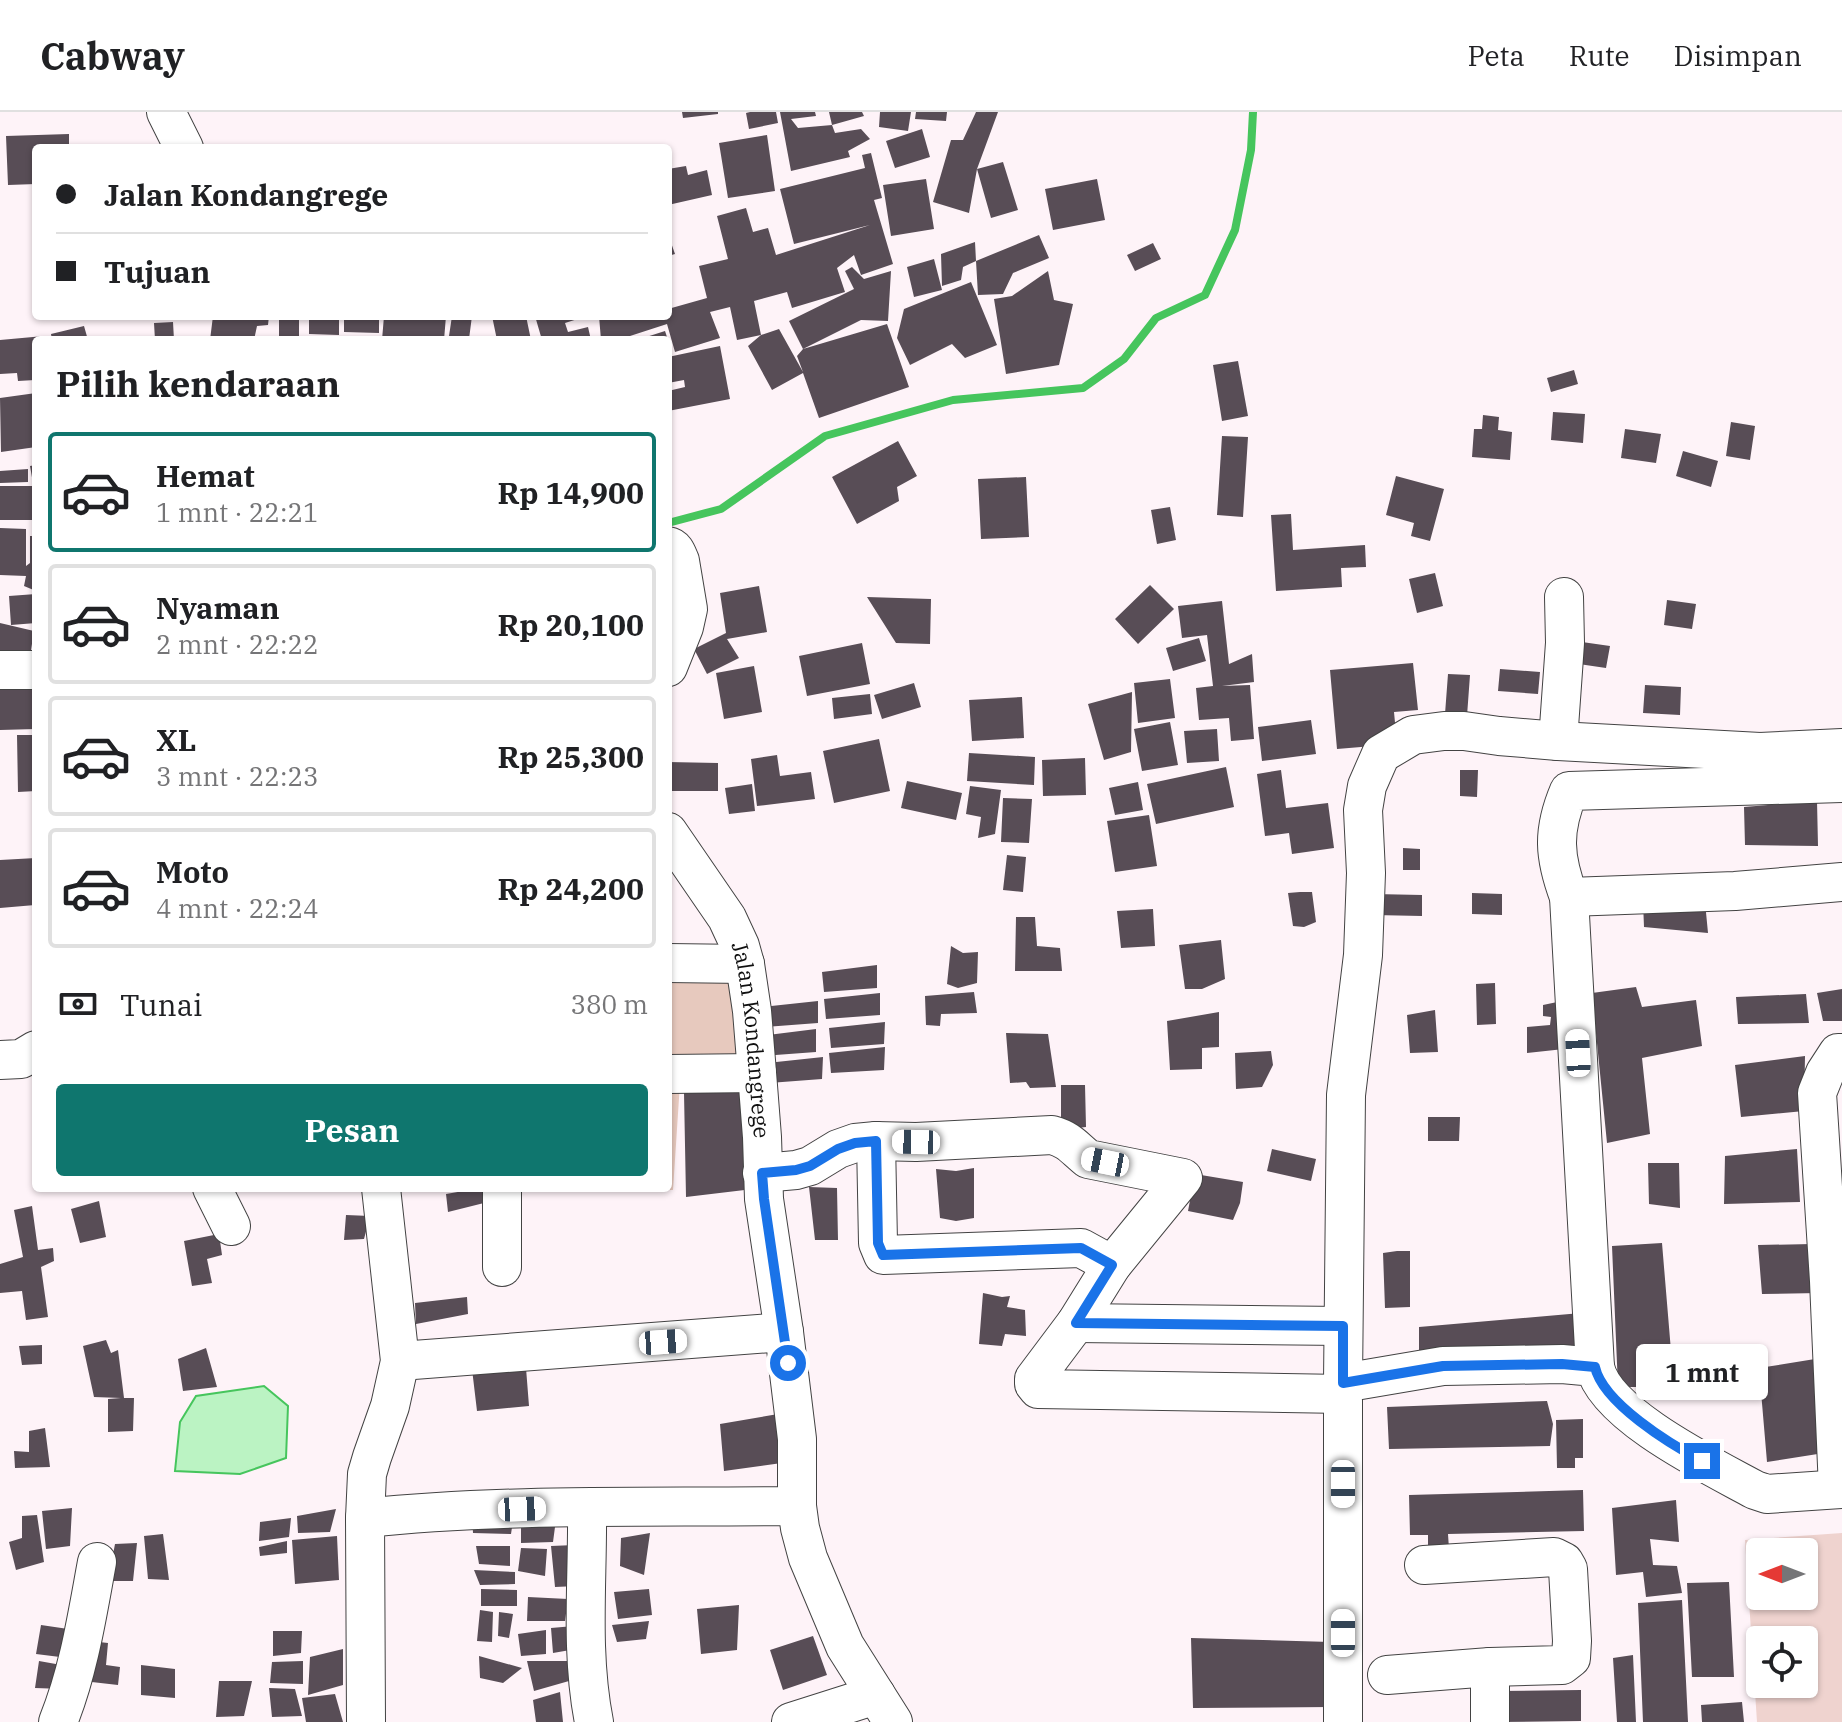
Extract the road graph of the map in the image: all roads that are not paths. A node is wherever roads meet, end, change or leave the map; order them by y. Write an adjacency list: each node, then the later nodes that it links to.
1 (166, 112): 2 (street)
2 (182, 144)
3 (672, 547): 5 (street)
4 (1564, 597): 8 (street)
5 (672, 657)
6 (0, 670): 7 (street)
7 (32, 670)
8 (1558, 741): 9 (street); 30 (street)
9 (1842, 748)
10 (1842, 783): 13 (street)
11 (672, 838): 15 (street, Jalan Kondangrege)
12 (1842, 882): 13 (street)
13 (1569, 897): 33 (street)
14 (672, 963): 15 (street)
15 (745, 964): 19 (street, Jalan Kondangrege)
16 (32, 1052): 18 (street)
17 (1842, 1053): 35 (street)
18 (0, 1060)
19 (757, 1073): 20 (street); 22 (street, Jalan Kondangrege)
20 (672, 1074)
21 (876, 1141): 22 (street); 27 (street); 27 (street)
22 (762, 1173): 31 (street, Jalan Kondangrege)
23 (214, 1192): 26 (street)
24 (381, 1192): 32 (street)
25 (502, 1192): 28 (street)
26 (231, 1226)
27 (1112, 1265): 29 (street)
28 (502, 1267)
29 (1076, 1323): 30 (street); 34 (street)
30 (1343, 1326): 34 (street)
31 (784, 1332): 32 (street); 36 (street, Jalan Kondangrege)
32 (400, 1361): 38 (street)
33 (1595, 1367): 34 (street); 35 (street)
34 (1343, 1388): 48 (street)
35 (1840, 1489)
36 (797, 1506): 37 (street); 43 (street, Jalan Kondangrege)
37 (587, 1508): 38 (street); 46 (street)
38 (365, 1518): 45 (street)
39 (97, 1562): 44 (street)
40 (1424, 1565): 41 (street)
41 (1490, 1667): 42 (street); 49 (street)
42 (1387, 1675)
43 (885, 1709): 47 (street)
44 (58, 1722)
45 (366, 1722)
46 (594, 1722)
47 (791, 1722)
48 (1343, 1722)
49 (1490, 1722)

